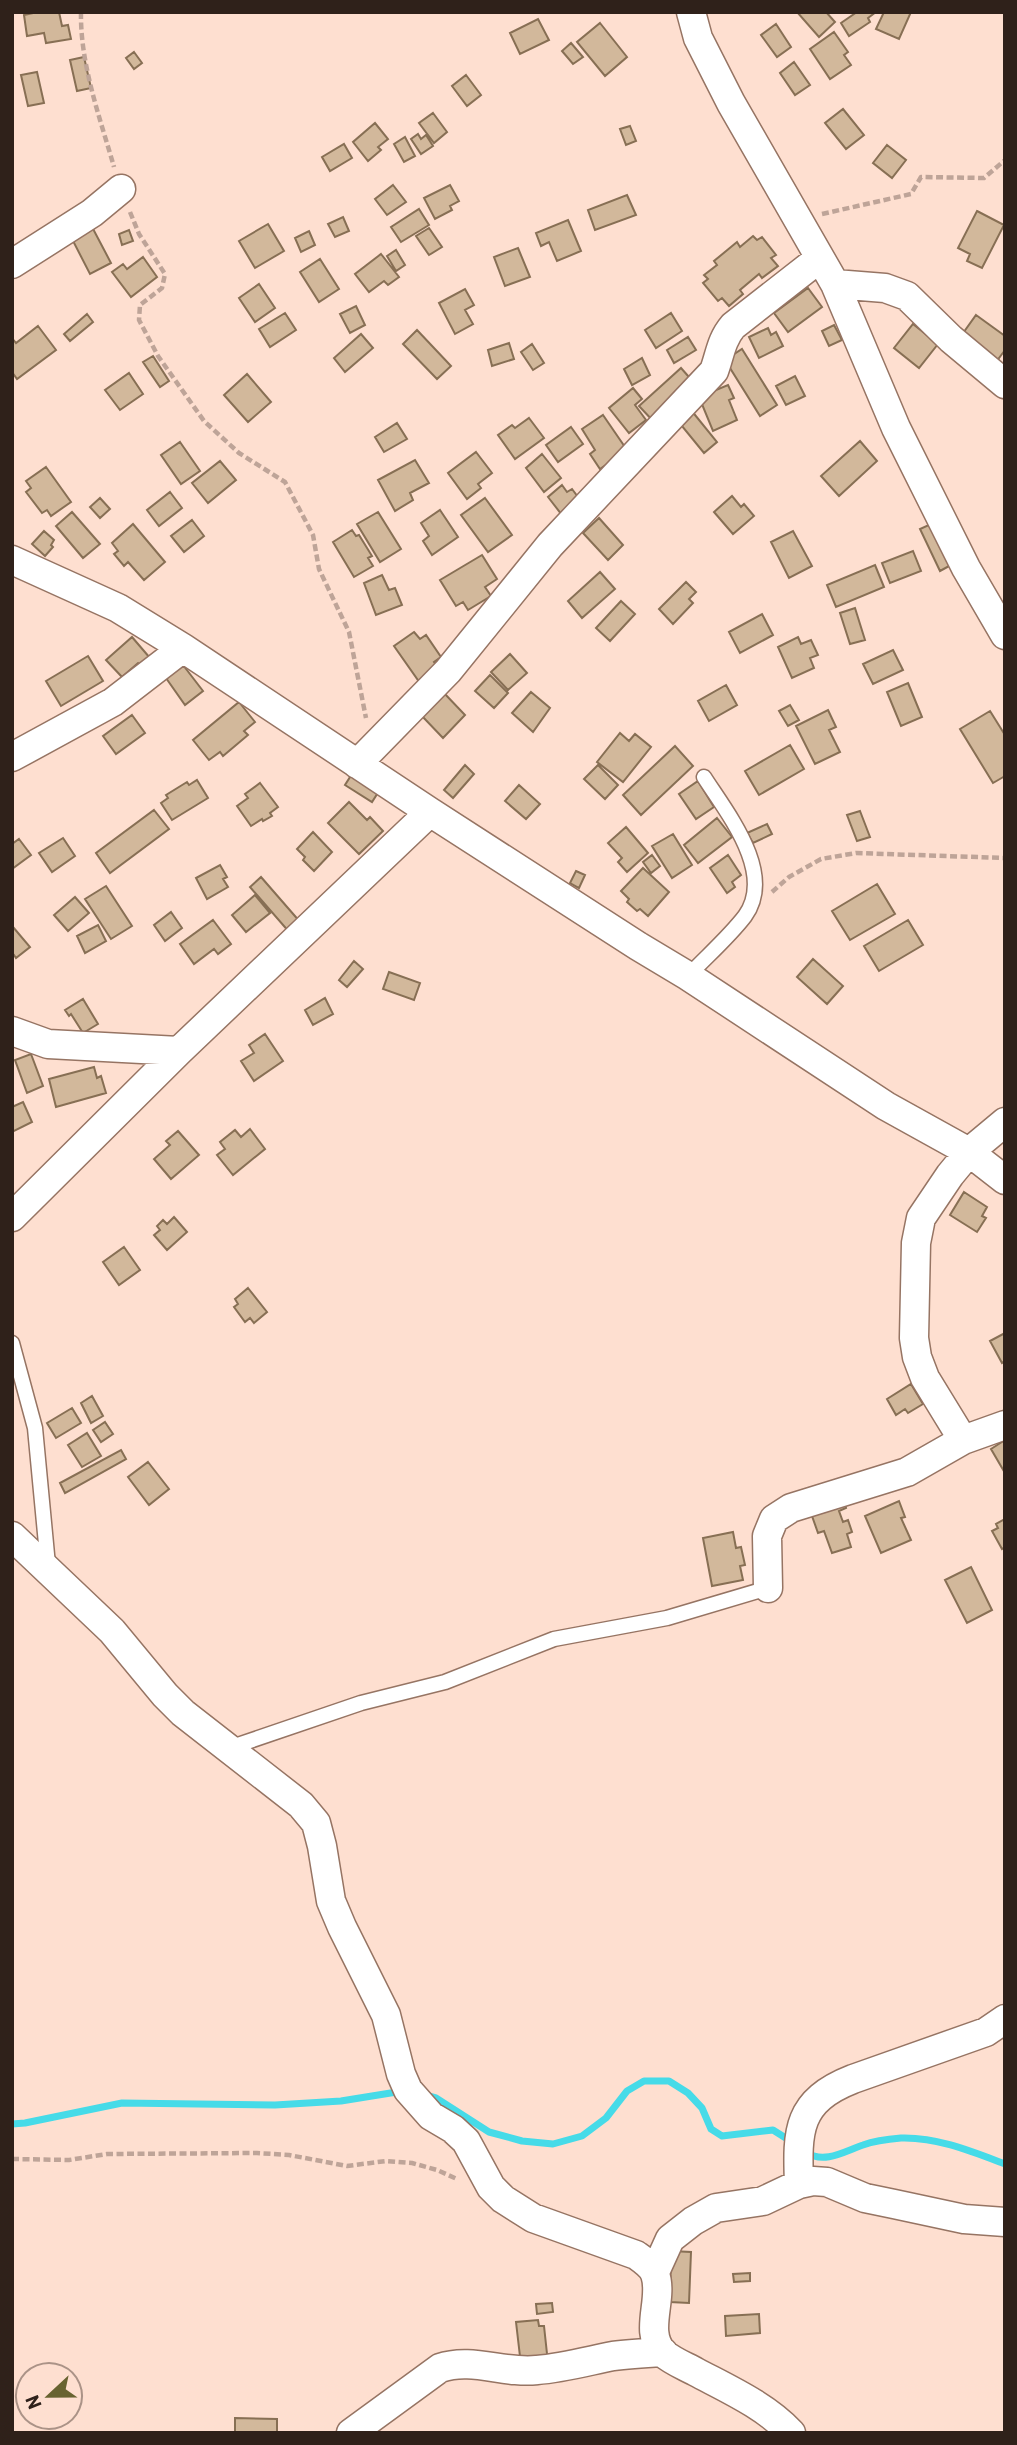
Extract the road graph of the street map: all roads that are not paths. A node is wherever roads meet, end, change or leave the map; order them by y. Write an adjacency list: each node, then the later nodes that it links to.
1 (691, 12): 3 (street)
2 (121, 189): 4 (street)
3 (820, 258): 5 (street); 11 (street)
4 (12, 264)
5 (835, 284): 6 (street); 8 (street)
6 (1005, 384)
7 (13, 563): 9 (street)
8 (1005, 635)
9 (183, 648): 10 (street); 11 (street)
10 (12, 757)
11 (365, 757): 13 (street)
12 (704, 777): 14 (lane)
13 (430, 812): 14 (street); 16 (street)
14 (688, 976): 18 (street)
15 (12, 1031): 16 (street)
16 (178, 1051): 20 (street)
17 (1005, 1122): 18 (street)
18 (969, 1152): 19 (street); 23 (street)
19 (1005, 1180)
20 (12, 1217)
21 (12, 1343): 25 (lane)
22 (1005, 1424): 23 (street)
23 (963, 1440): 26 (street)
24 (12, 1536): 25 (street)
25 (48, 1570): 27 (street)
26 (768, 1588): 27 (lane)
27 (229, 1748): 31 (street)
28 (1005, 2019): 29 (street)
29 (799, 2184): 30 (street); 31 (street)
30 (1005, 2222)
31 (655, 2272): 32 (street)
32 (663, 2352): 33 (street); 34 (street)
33 (351, 2433)
34 (791, 2433)

